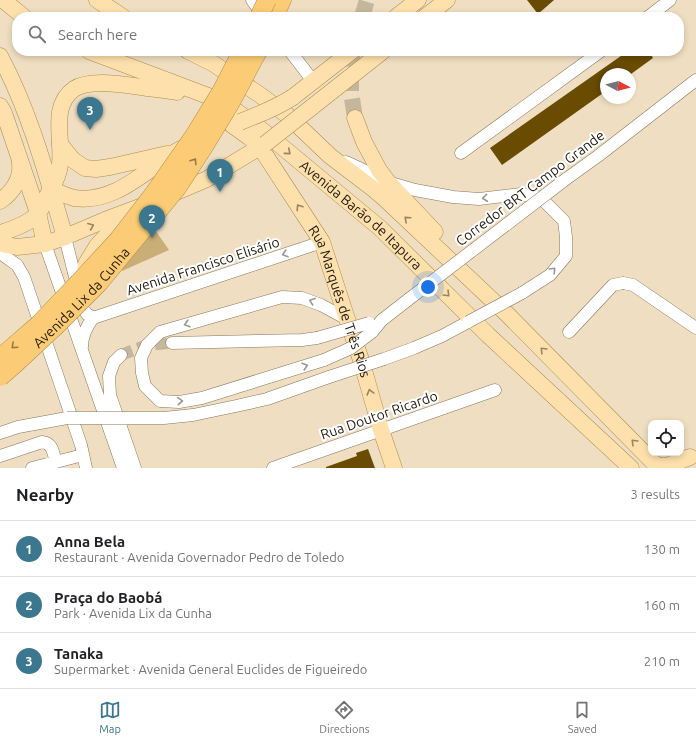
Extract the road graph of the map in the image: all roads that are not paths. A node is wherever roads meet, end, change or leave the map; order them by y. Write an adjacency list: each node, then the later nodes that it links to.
1 (3, 0): 9 (main road)
2 (97, 0): 10 (main road)
3 (252, 0): 11 (street)
4 (267, 0): 12 (highway, bridge)
5 (282, 0): 13 (highway)
6 (418, 0): 14 (main road)
7 (447, 0): 15 (main road)
8 (670, 0): 16 (street)
9 (18, 12)
10 (115, 12)
11 (260, 12)
12 (261, 12)
13 (276, 12)
14 (402, 12)
15 (431, 12)
16 (654, 12)
17 (0, 56): 39 (main road)
18 (102, 56): 28 (main road, Avenida Barão de Itapura)
19 (198, 56): 36 (main road, Avenida Barão de Itapura)
20 (239, 56): 59 (highway, Avenida Lix da Cunha, one-way to 59, bridge)
21 (255, 56): 60 (highway, Avenida Lix da Cunha, one-way to 21, bridge)
22 (294, 56): 27 (street)
23 (346, 56): 27 (main road)
24 (377, 56): 33 (main road, bridge)
25 (594, 56): 35 (street)
26 (696, 80): 53 (street, Corredor BRT Campo Grande, bridge)
27 (313, 81): 31 (main road, bridge)
28 (224, 102): 32 (main road); 74 (main road, Avenida Barão de Itapura, one-way to 74)
29 (0, 106): 37 (main road)
30 (355, 118): 38 (main road)
31 (236, 123): 33 (main road, Rua Marquês de Três Rios); 34 (main road)
32 (60, 144): 34 (main road); 39 (main road)
33 (262, 145): 41 (main road); 45 (main road, Rua Marquês de Três Rios, one-way to 33)
34 (174, 152): 39 (main road)
35 (461, 153)
36 (330, 156): 38 (street); 49 (main road, Avenida Barão de Itapura, one-way to 36)
37 (20, 162): 40 (main road); 42 (main road)
38 (388, 182): 49 (main road); 63 (street, one-way to 38, bridge)
39 (51, 189): 42 (main road); 44 (main road)
40 (0, 201)
41 (153, 202): 44 (main road, one-way to 41); 50 (main road)
42 (38, 213): 43 (main road); 47 (main road)
43 (0, 233)
44 (65, 237): 47 (main road); 50 (street)
45 (322, 242): 51 (street, Avenida Francisco Elisário, one-way to 51); 52 (main road, Rua Marquês de Três Rios)
46 (0, 243): 47 (main road)
47 (45, 244): 57 (street)
48 (0, 253): 64 (street)
49 (480, 289): 66 (main road, Avenida Barão de Itapura, one-way to 49)
50 (81, 300): 51 (street)
51 (93, 318): 57 (street)
52 (347, 319): 53 (street, Corredor BRT Campo Grande, one-way to 53, bridge); 62 (main road, Rua Marquês de Três Rios, one-way to 52)
53 (371, 327): 56 (street, bridge)
54 (696, 328): 55 (street)
55 (569, 332)
56 (172, 344)
57 (82, 351): 70 (street)
58 (121, 355): 71 (street)
59 (0, 358)
60 (0, 377)
61 (495, 390): 62 (street, Rua Doutor Ricardo)
62 (381, 430): 72 (street, Rua Doutor Ricardo); 73 (main road, Rua Marquês de Três Rios)
63 (0, 433)
64 (83, 455): 67 (street); 69 (street)
65 (0, 456): 67 (street)
66 (690, 458)
67 (56, 462): 68 (street)
68 (32, 468)
69 (86, 468)
70 (123, 468)
71 (135, 468)
72 (273, 468)
73 (394, 468)
74 (631, 468)

